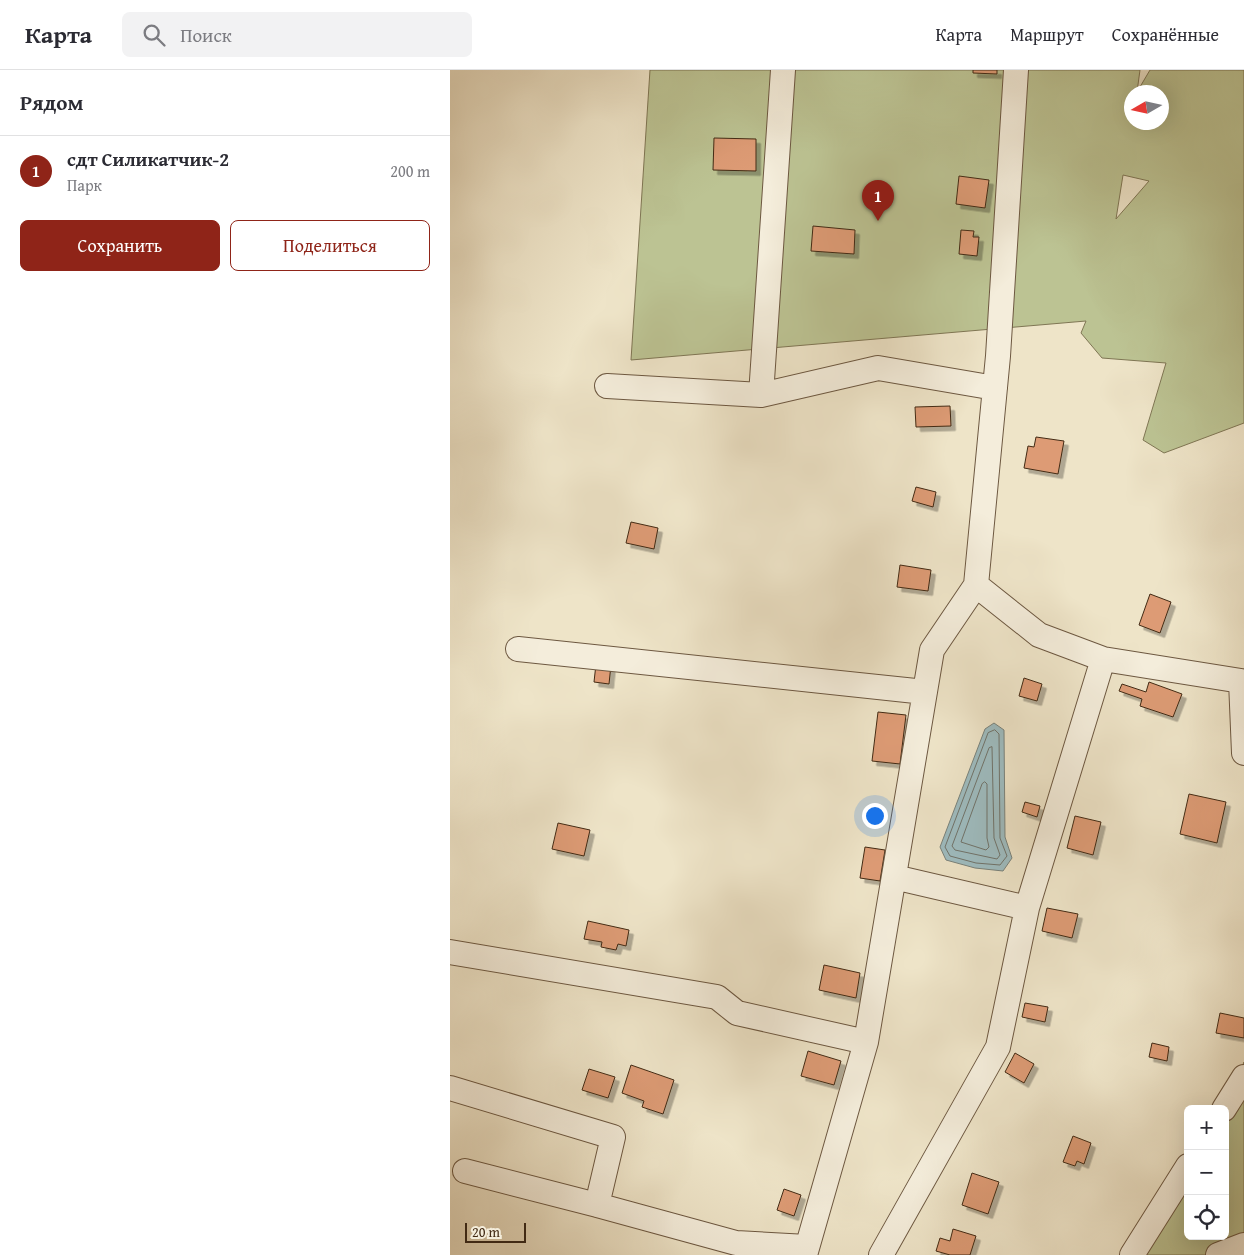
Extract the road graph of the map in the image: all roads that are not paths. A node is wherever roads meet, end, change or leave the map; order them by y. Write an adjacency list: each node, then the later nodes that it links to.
1 (783, 70): 5 (street)
2 (1016, 70): 4 (street)
3 (607, 386): 5 (street)
4 (995, 388): 5 (street); 6 (street)
5 (761, 395)
6 (976, 585): 8 (street); 9 (street)
7 (518, 649): 9 (street)
8 (1103, 659): 10 (street); 12 (street)
9 (925, 692): 11 (street)
10 (1244, 753)
11 (894, 877): 12 (street); 14 (street)
12 (1027, 908): 23 (street)
13 (450, 952): 14 (street)
14 (866, 1042): 22 (street)
15 (1244, 1077): 17 (street)
16 (450, 1088): 20 (street)
17 (1226, 1105)
18 (465, 1171): 20 (street)
19 (1184, 1172): 24 (street)
20 (597, 1205): 22 (street)
21 (1244, 1246): 25 (street)
22 (806, 1251)
23 (881, 1255)
24 (1132, 1255)
25 (1218, 1255)

